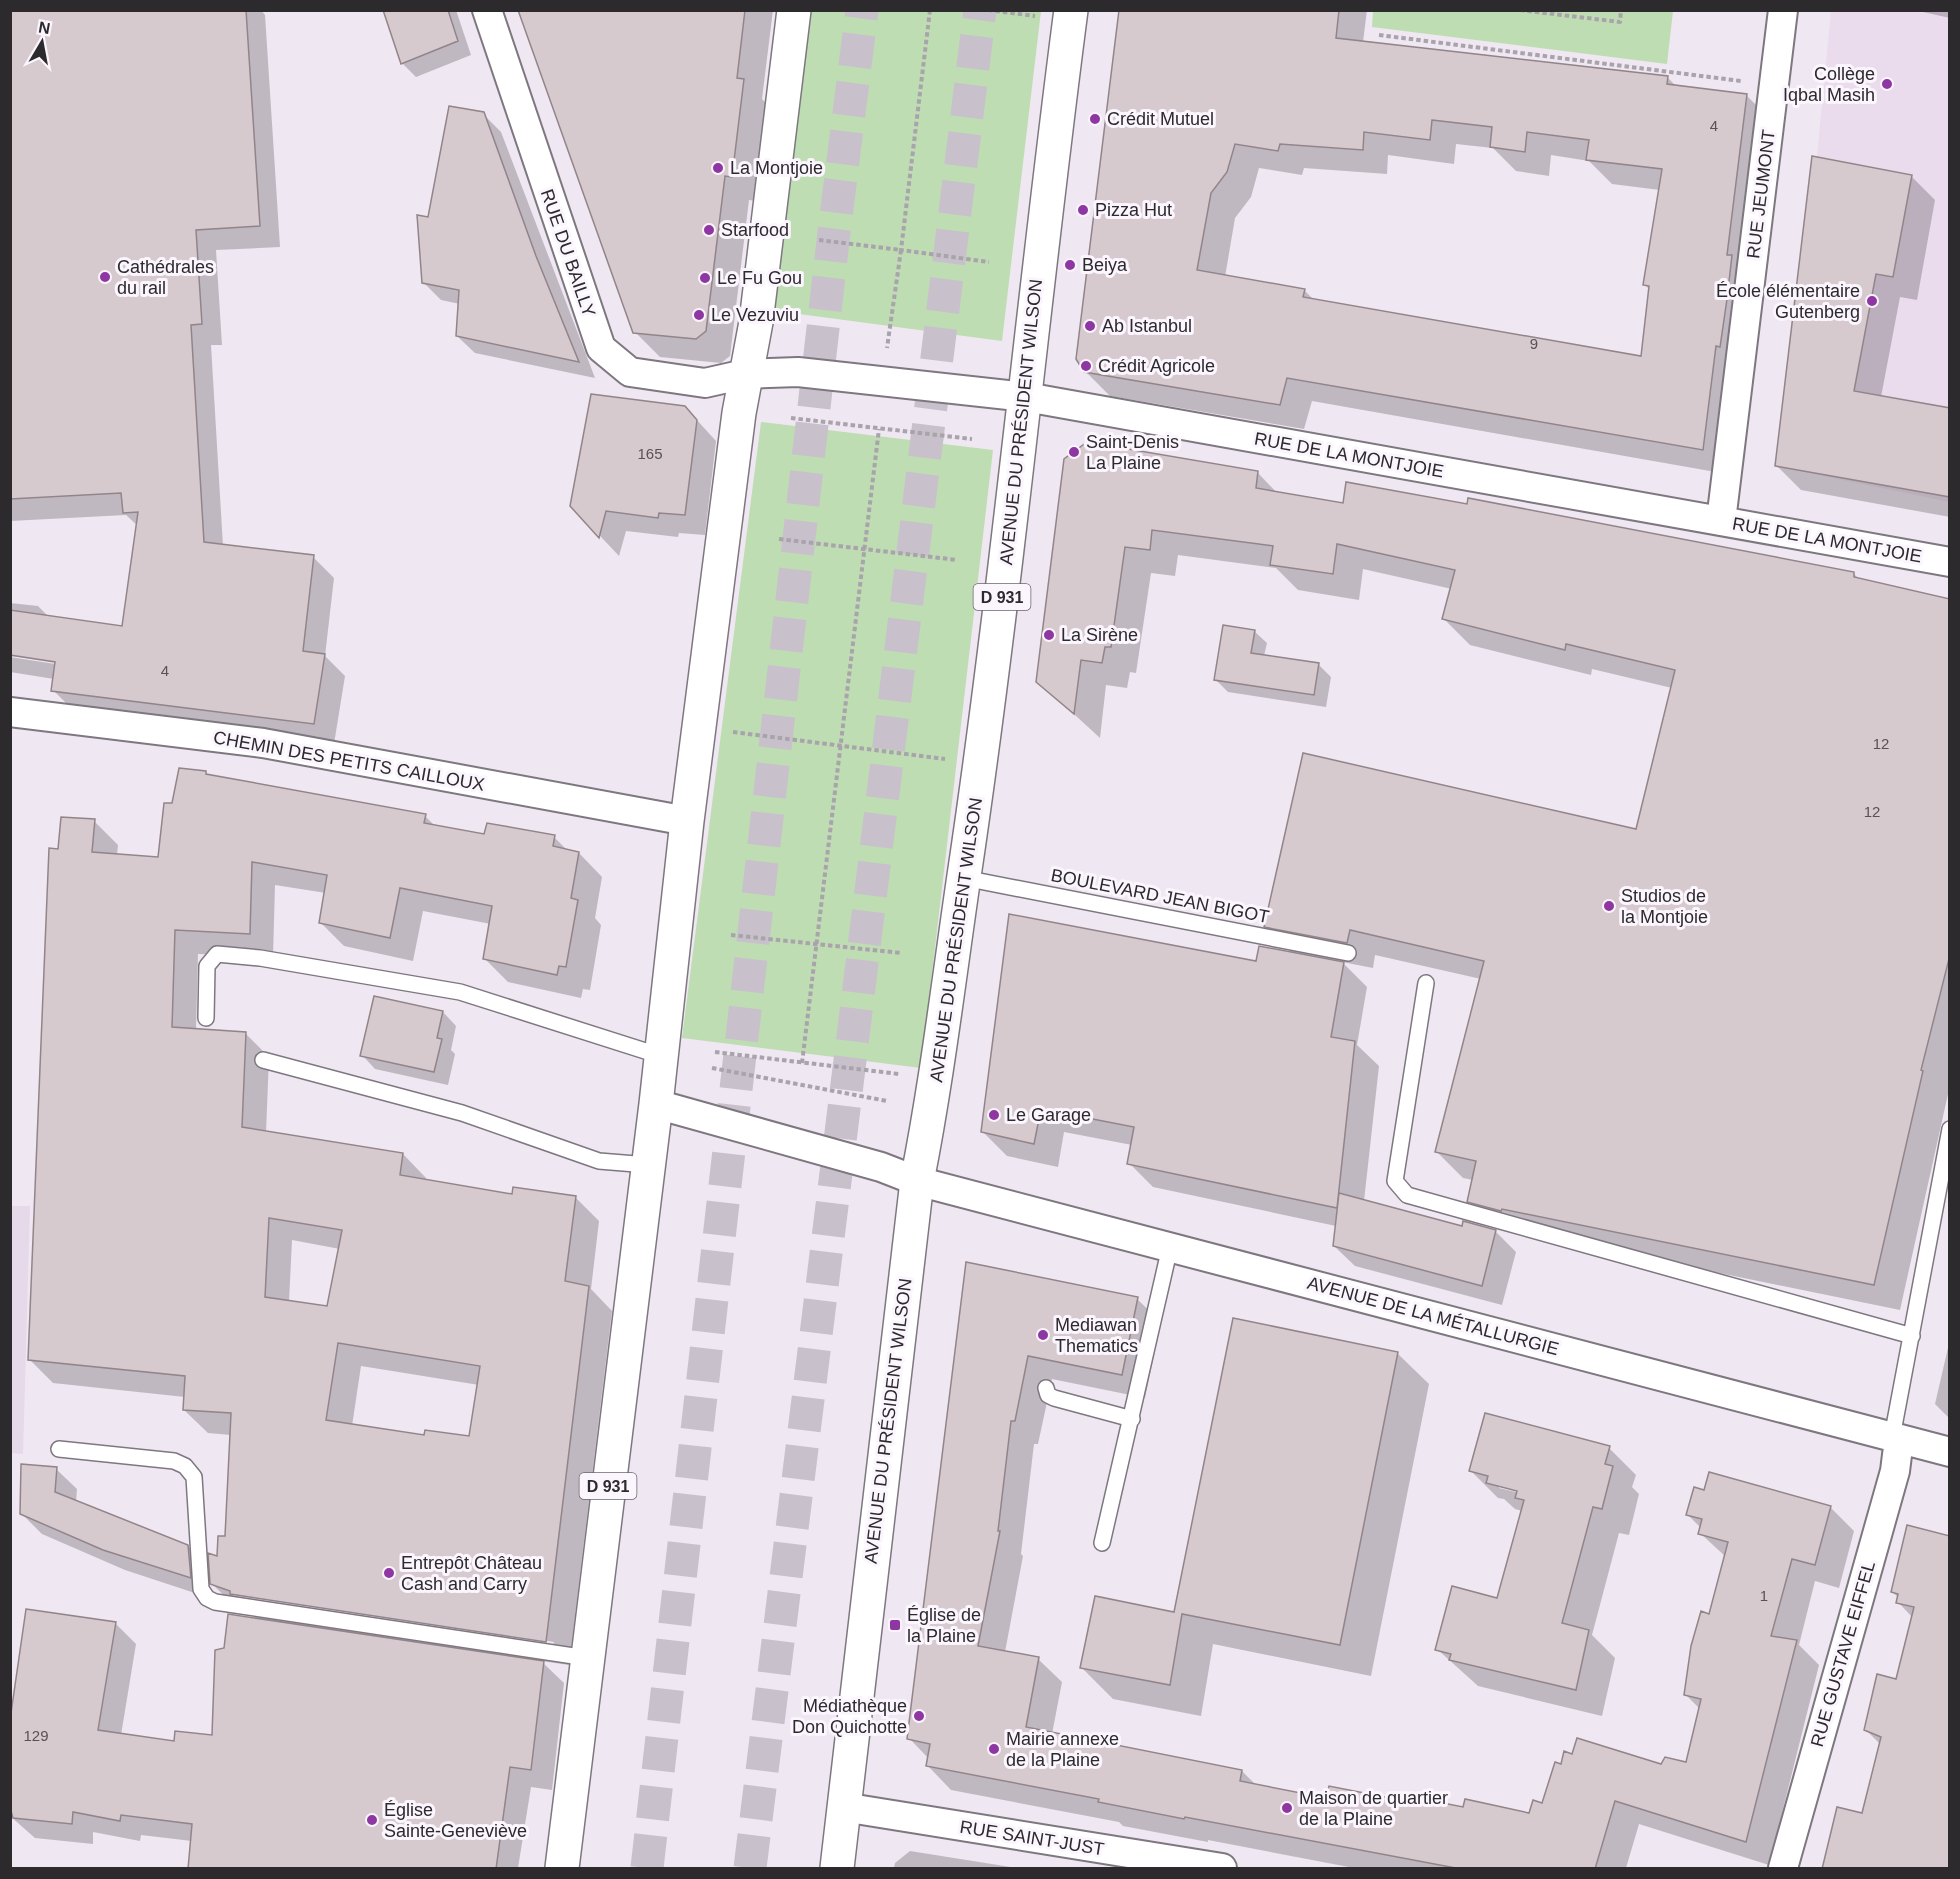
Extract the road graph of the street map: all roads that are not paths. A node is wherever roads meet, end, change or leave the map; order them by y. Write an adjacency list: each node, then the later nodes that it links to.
1 (487, 10): 5 (street, RUE DU BAILLY)
2 (794, 10): 5 (main road, D 931)
3 (1783, 10): 7 (street, RUE JEUMONT)
4 (1056, 13): 6 (main road, AVENUE DU PRÉSIDENT WILSON / D 931)
5 (745, 374): 6 (street, RUE DE LA MONTJOIE); 10 (main road, D 931)
6 (1026, 397): 7 (street, RUE DE LA MONTJOIE); 11 (main road, AVENUE DU PRÉSIDENT WILSON / D 931)
7 (1721, 521): 8 (street, RUE DE LA MONTJOIE)
8 (1950, 562)
9 (10, 712): 10 (street, CHEMIN DES PETITS CAILLOUX)
10 (687, 820): 15 (main road, D 931)
11 (964, 878): 12 (lane, BOULEVARD JEAN BIGOT); 20 (main road, AVENUE DU PRÉSIDENT WILSON / D 931)
12 (1348, 953)
13 (1426, 982): 22 (lane)
14 (206, 1018): 15 (lane)
15 (661, 1056): 17 (main road, D 931)
16 (263, 1060): 19 (lane)
17 (656, 1104): 19 (main road, D 931); 20 (street, AVENUE DE LA MÉTALLURGIE)
18 (1950, 1129): 22 (lane)
19 (648, 1165): 29 (main road, D 931)
20 (917, 1181): 21 (street, AVENUE DE LA MÉTALLURGIE); 30 (main road, AVENUE DU PRÉSIDENT WILSON / D 931)
21 (1170, 1247): 24 (lane); 25 (street, AVENUE DE LA MÉTALLURGIE)
22 (1912, 1336): 25 (lane)
23 (1046, 1388): 24 (lane)
24 (1132, 1419): 28 (lane)
25 (1896, 1438): 27 (street, AVENUE DE LA MÉTALLURGIE); 34 (street, RUE GUSTAVE EIFFEL)
26 (59, 1449): 29 (lane)
27 (1950, 1452)
28 (1102, 1543)
29 (587, 1659): 31 (main road, D 931)
30 (843, 1808): 32 (main road, AVENUE DU PRÉSIDENT WILSON / D 931); 33 (street, RUE SAINT-JUST)
31 (562, 1869)
32 (837, 1869)
33 (1222, 1869)
34 (1783, 1869)

